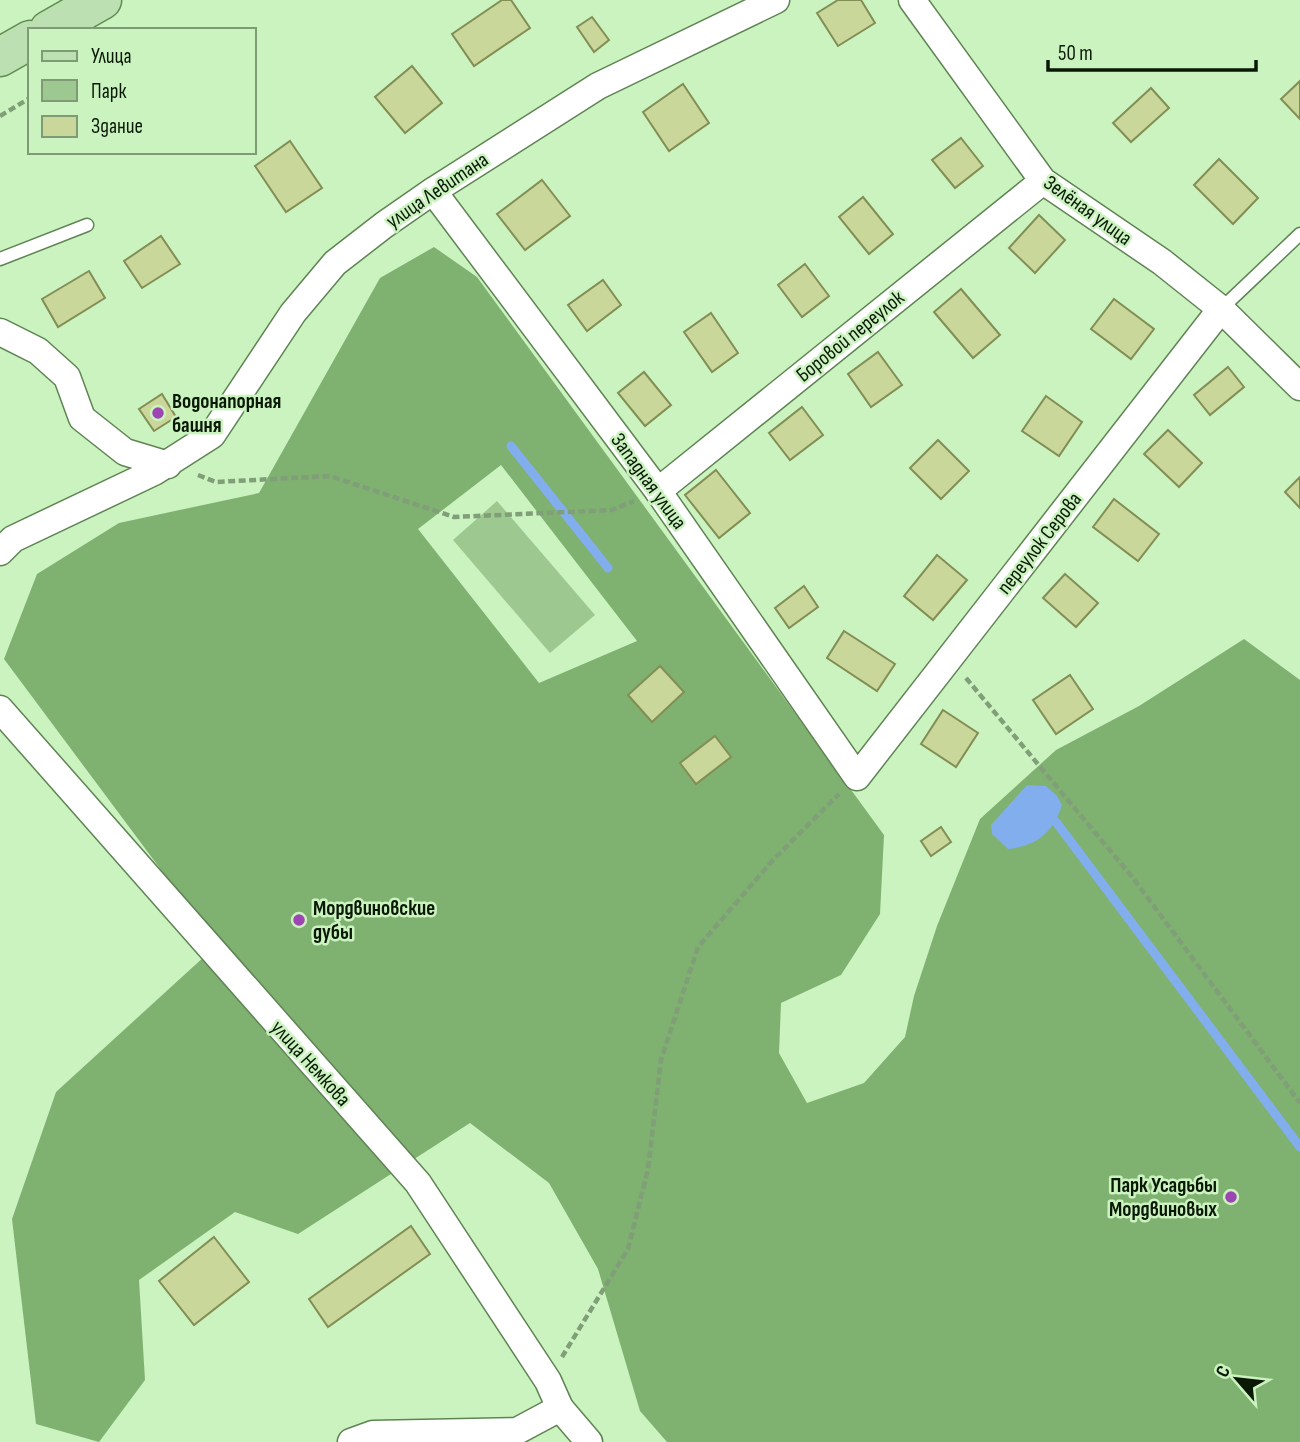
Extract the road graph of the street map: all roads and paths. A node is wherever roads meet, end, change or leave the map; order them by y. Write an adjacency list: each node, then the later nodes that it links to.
1 (102, 0): 4 (main road)
2 (776, 0): 10 (street, улица Левитана)
3 (912, 0): 9 (street, Зелёная улица)
4 (53, 28)
5 (28, 41): 6 (main road)
6 (0, 57)
7 (28, 99): 8 (path)
8 (0, 116)
9 (1043, 181): 14 (street, Зелёная улица); 18 (street, Боровой переулок)
10 (433, 191): 17 (street, улица Левитана); 18 (street, Западная улица)
11 (87, 225): 13 (lane)
12 (1300, 234): 14 (lane)
13 (0, 259)
14 (1221, 309): 16 (street, Зелёная улица); 20 (street, переулок Серова)
15 (0, 332): 17 (street)
16 (1300, 387)
17 (168, 465): 18 (path); 19 (street, улица Левитана)
18 (658, 491): 22 (street, Западная улица)
19 (6, 546)
20 (949, 658): 22 (street, переулок Серова); 23 (path)
21 (0, 709): 24 (street, улица Немкова)
22 (857, 777): 24 (path)
23 (1300, 1103)
24 (548, 1381): 25 (street, улица Немкова)
25 (560, 1408): 26 (street); 27 (street, улица Немкова)
26 (351, 1442)
27 (589, 1442)

